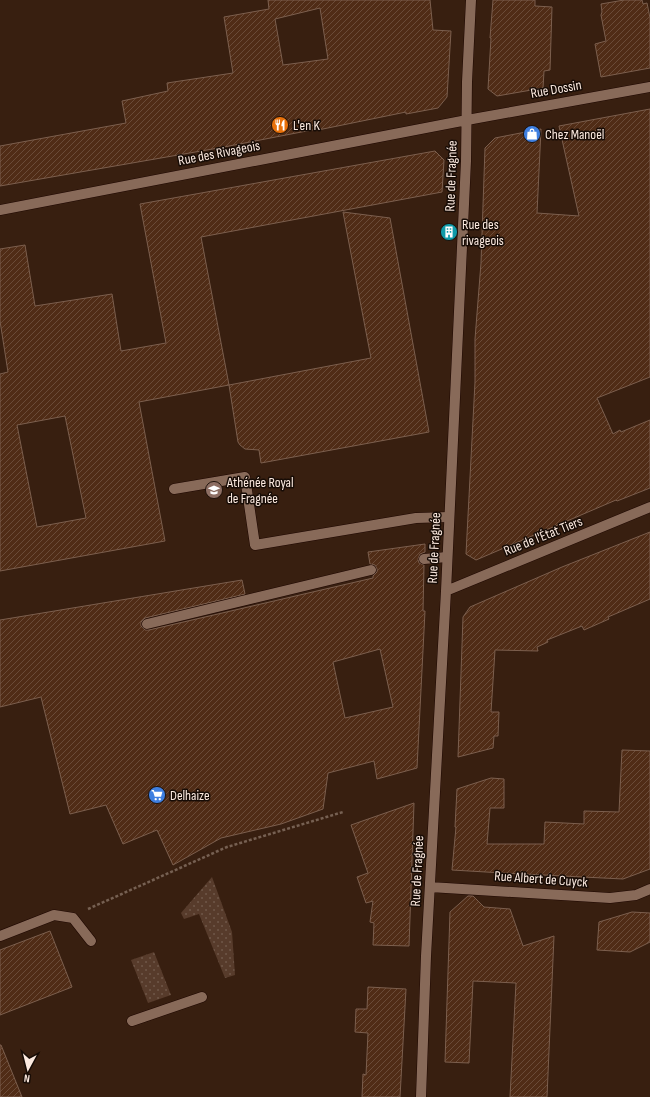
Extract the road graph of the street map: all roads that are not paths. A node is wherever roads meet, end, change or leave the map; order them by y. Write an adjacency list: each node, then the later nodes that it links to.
1 (471, 0): 3 (street, Rue de Fragnée)
2 (650, 87): 3 (street, Rue Dossin)
3 (467, 120): 4 (street, Rue des Rivageois); 7 (street, Rue de Fragnée)
4 (0, 210)
5 (174, 489): 7 (street)
6 (650, 507): 11 (street, Rue de l'État Tiers)
7 (449, 517): 8 (street, Rue de Fragnée)
8 (448, 557): 9 (street); 11 (street, Rue de Fragnée)
9 (424, 560)
10 (372, 570): 12 (street)
11 (446, 591): 13 (street, Rue de Fragnée)
12 (147, 624)
13 (430, 887): 14 (street, Rue Albert de Cuyck); 19 (street, Rue de Fragnée)
14 (650, 889)
15 (0, 936): 16 (street)
16 (91, 941)
17 (202, 997): 18 (street)
18 (132, 1021)
19 (421, 1097)

